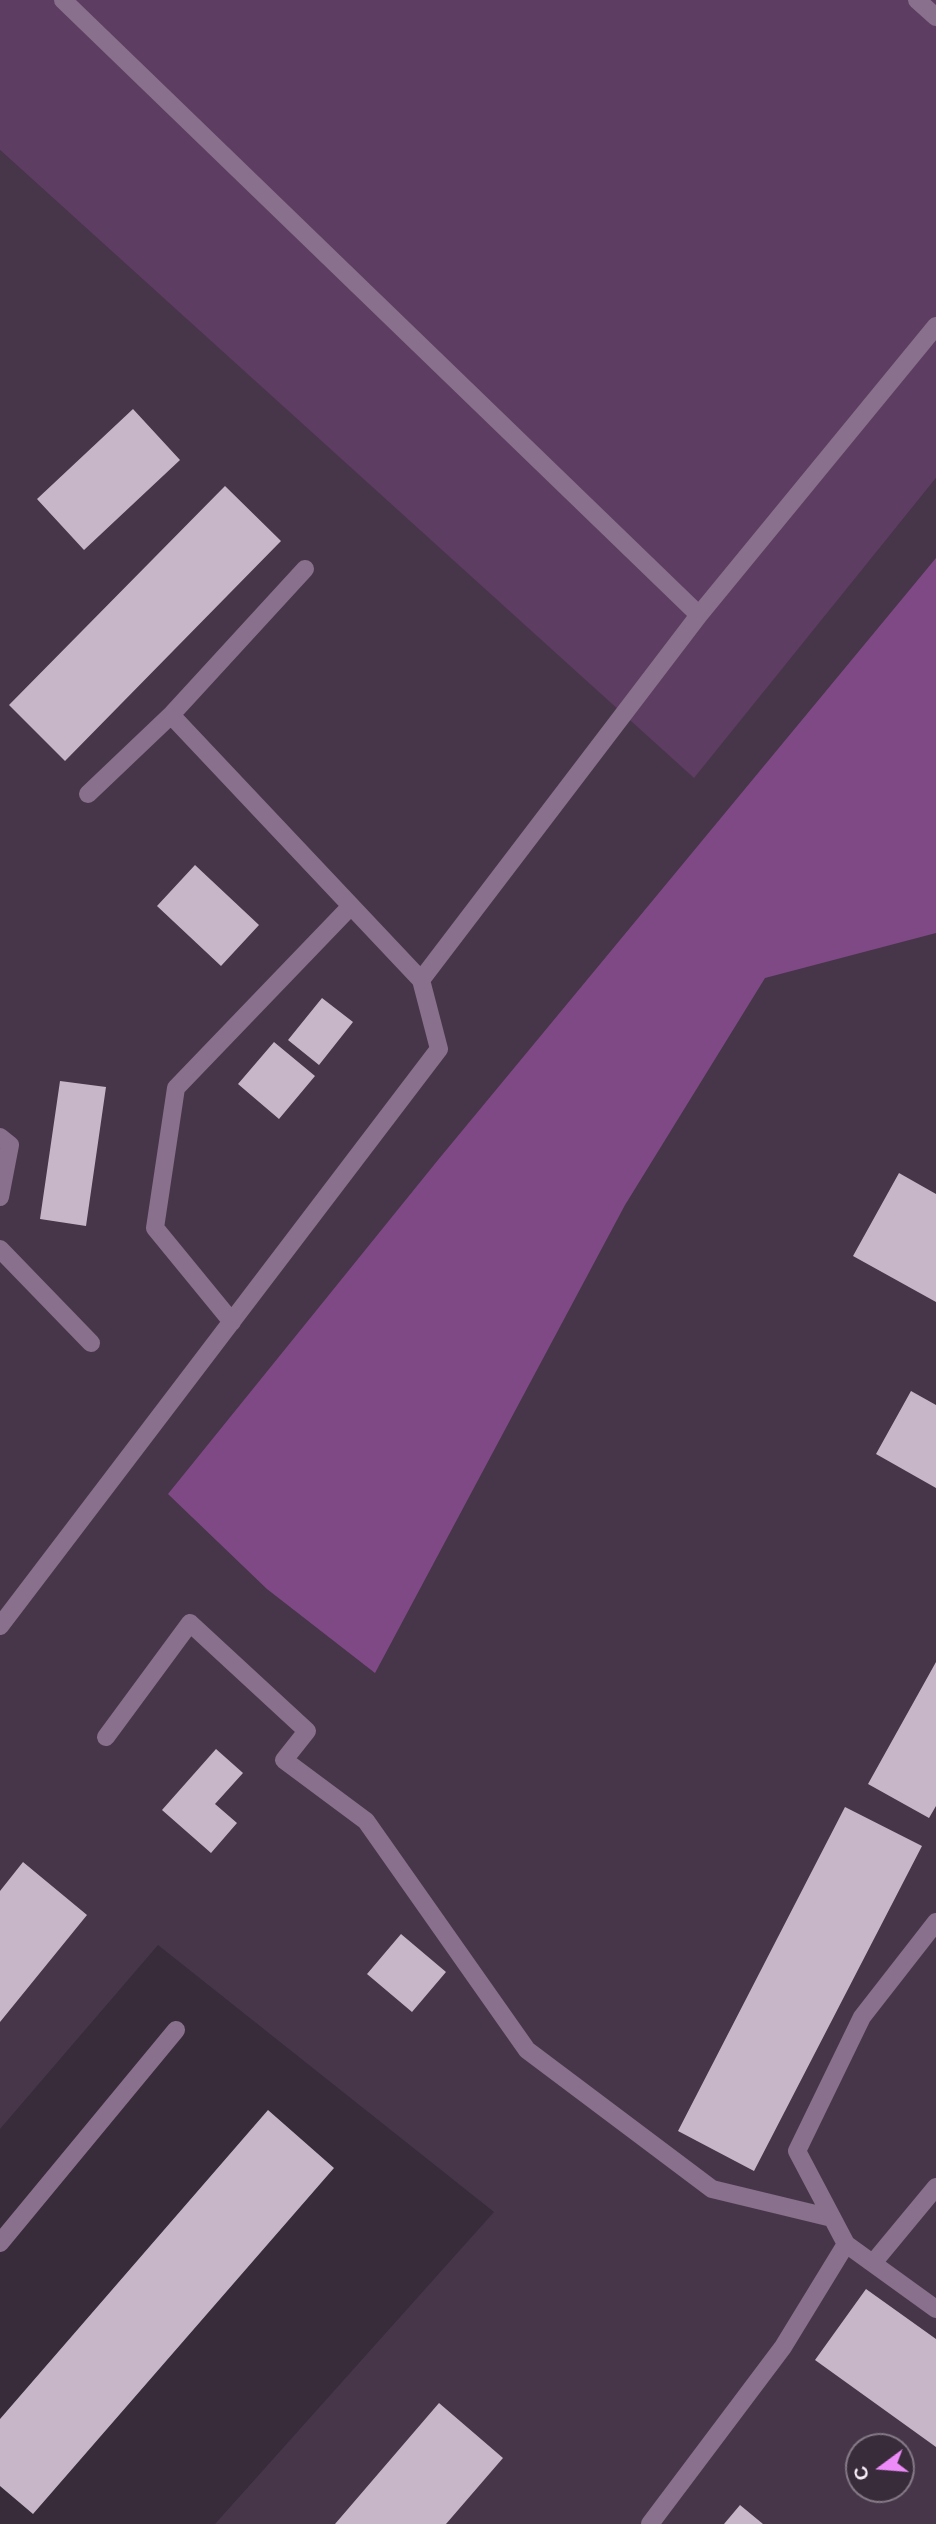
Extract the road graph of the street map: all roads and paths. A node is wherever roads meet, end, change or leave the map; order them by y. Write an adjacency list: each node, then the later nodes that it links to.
1 (63, 0): 6 (street)
2 (917, 0): 3 (street)
3 (936, 17)
4 (936, 326): 6 (street)
5 (305, 569): 7 (street)
6 (699, 615): 10 (street)
7 (171, 715): 8 (street); 9 (street)
8 (88, 794)
9 (351, 906): 10 (street); 14 (street)
10 (421, 980): 14 (street)
11 (0, 1137): 12 (street)
12 (0, 1197)
13 (0, 1249): 15 (street)
14 (232, 1322): 16 (street)
15 (91, 1343)
16 (0, 1626)
17 (106, 1737): 21 (street)
18 (936, 1922): 21 (street)
19 (176, 2030): 22 (street)
20 (936, 2187): 24 (street)
21 (832, 2218): 23 (street)
22 (0, 2243)
23 (846, 2244): 24 (street); 26 (street)
24 (873, 2263): 25 (street)
25 (936, 2309)
26 (650, 2524)

